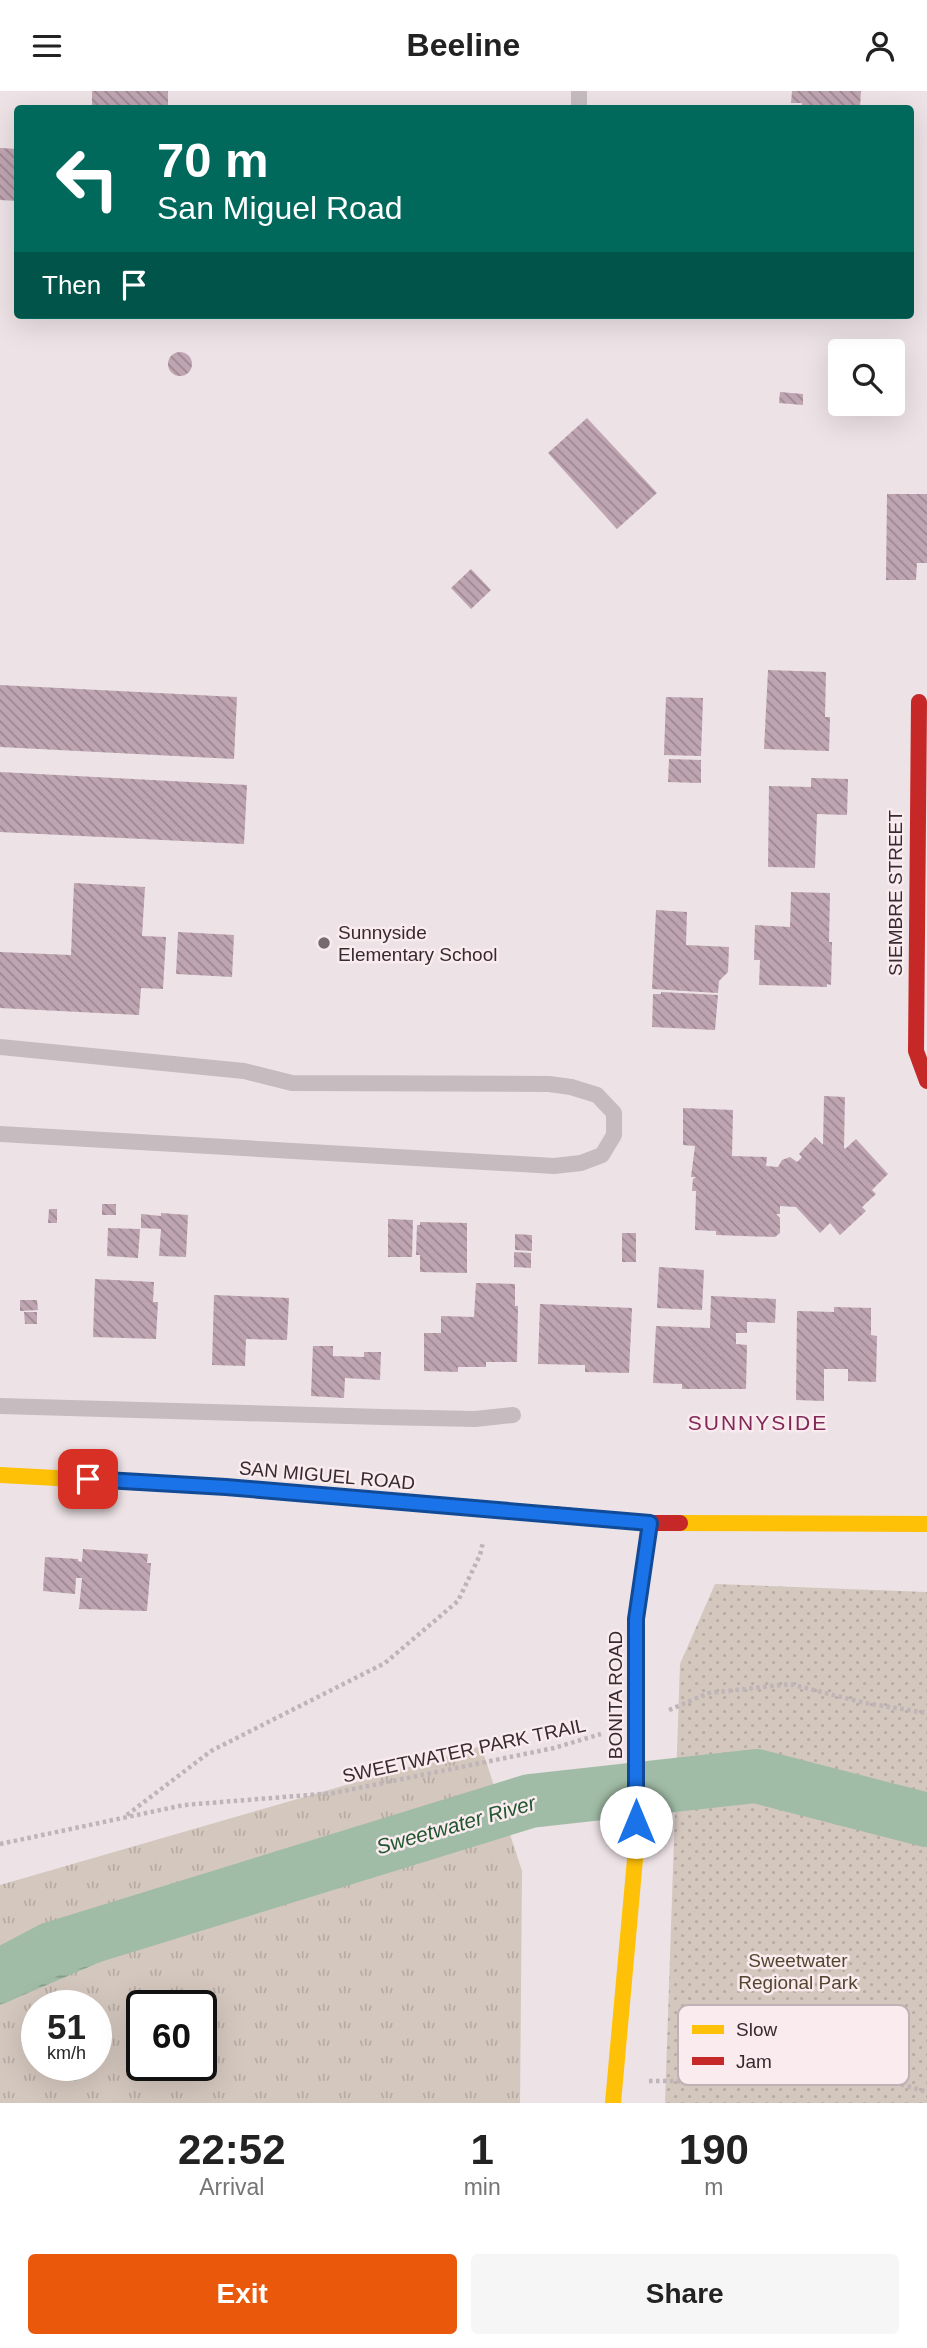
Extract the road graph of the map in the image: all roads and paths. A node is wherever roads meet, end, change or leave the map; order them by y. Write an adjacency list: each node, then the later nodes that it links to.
1 (919, 702): 3 (street, SIEMBRE STREET)
2 (0, 1047): 4 (lane)
3 (927, 1081)
4 (0, 1134)
5 (0, 1406): 6 (lane)
6 (513, 1415)
7 (0, 1475): 8 (street, SAN MIGUEL ROAD)
8 (489, 1510): 9 (street, SAN MIGUEL ROAD); 14 (path)
9 (650, 1523): 10 (street); 20 (street, BONITA ROAD)
10 (927, 1524)
11 (665, 1711): 12 (path)
12 (927, 1713)
13 (612, 1731): 14 (path, SWEETWATER PARK TRAIL)
14 (124, 1817): 15 (path, SWEETWATER PARK TRAIL)
15 (0, 1843)
16 (649, 2081): 17 (path)
17 (678, 2081)
18 (903, 2085): 19 (path)
19 (927, 2092)
20 (613, 2103)

